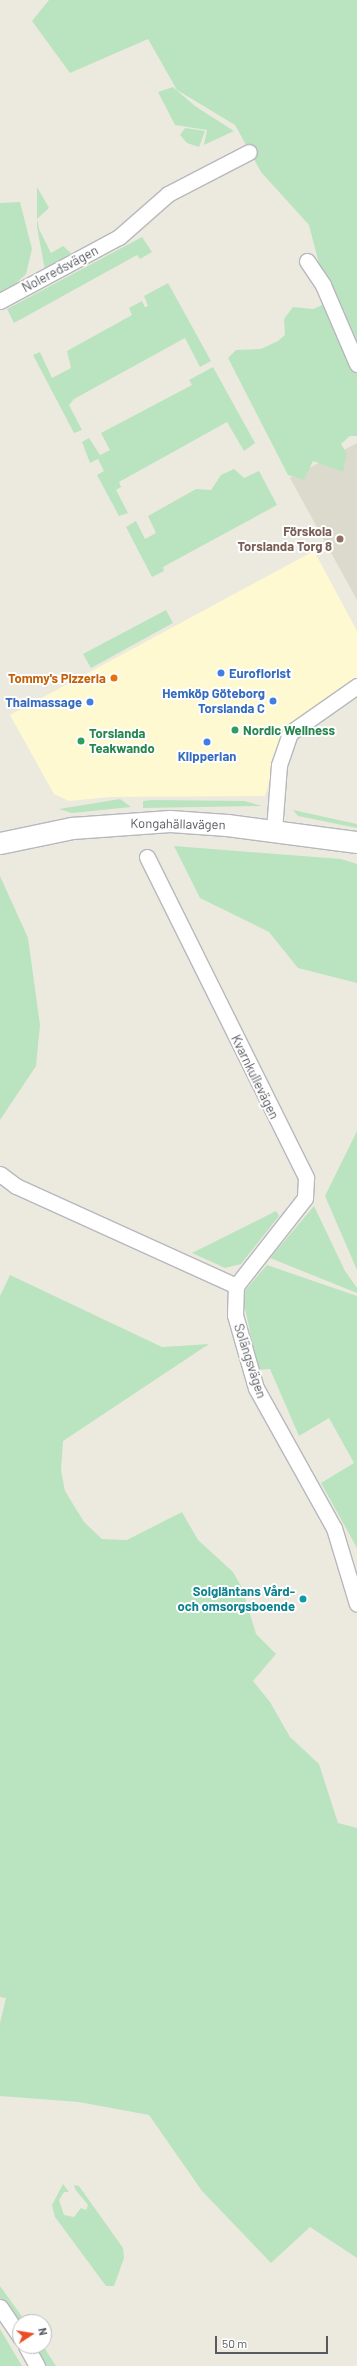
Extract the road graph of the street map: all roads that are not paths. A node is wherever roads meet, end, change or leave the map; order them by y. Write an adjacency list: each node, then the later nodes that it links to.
1 (249, 152): 3 (street, Noleredsvägen)
2 (307, 261): 4 (street)
3 (0, 301)
4 (357, 364)
5 (357, 686): 6 (street)
6 (274, 830): 7 (street, Kongahällavägen); 8 (street, Kongahällavägen)
7 (357, 842)
8 (0, 843)
9 (147, 857): 11 (street, Kvarnkullevägen)
10 (0, 1174): 11 (street)
11 (236, 1286): 12 (street, Solängsvägen)
12 (357, 1604)
13 (0, 2307): 14 (street)
14 (12, 2325)
15 (30, 2354): 16 (street)
16 (37, 2366)

